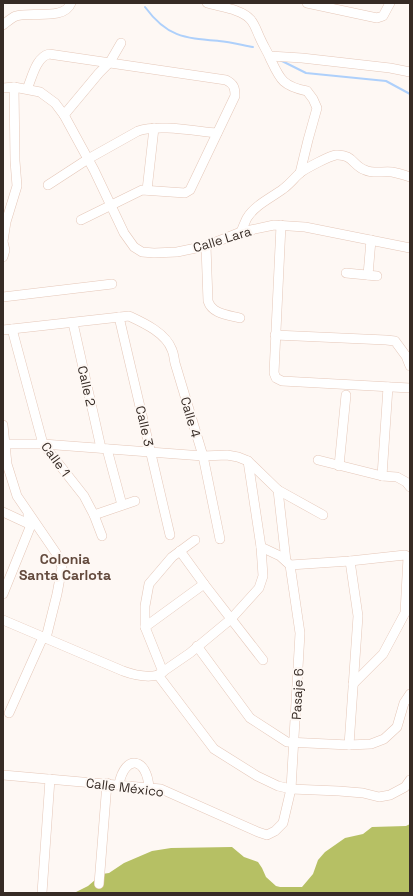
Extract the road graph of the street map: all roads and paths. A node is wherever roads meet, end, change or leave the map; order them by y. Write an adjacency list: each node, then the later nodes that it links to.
1 (71, 3): 6 (street)
2 (207, 3): 5 (street)
3 (307, 3): 4 (street)
4 (390, 3)
5 (230, 6): 8 (street)
6 (3, 25)
7 (121, 43): 9 (street)
8 (270, 56): 10 (street); 18 (street)
9 (110, 62): 13 (street); 14 (street); 16 (street)
10 (410, 72)
11 (14, 87): 12 (street, Calle Lara); 13 (street, Calle Lara); 27 (street)
12 (3, 88)
13 (27, 89): 14 (street, Calle Lara)
14 (64, 115): 17 (street, Calle Lara)
15 (154, 128): 16 (street); 17 (street); 21 (street)
16 (217, 134): 21 (street)
17 (88, 159): 20 (street); 22 (street, Calle Lara)
18 (300, 173): 19 (street); 25 (street)
19 (410, 177)
20 (48, 185)
21 (146, 190): 22 (street)
22 (111, 204): 23 (street); 28 (street, Calle Lara)
23 (80, 220)
24 (281, 225): 25 (street, Calle Lara); 26 (street, Calle Lara); 38 (street)
25 (241, 232): 28 (street, Calle Lara)
26 (371, 240): 29 (street, Calle Lara); 31 (street)
27 (3, 242): 30 (street)
28 (206, 246): 35 (street)
29 (410, 248)
30 (3, 258)
31 (346, 273)
32 (112, 284): 33 (street)
33 (3, 297)
34 (119, 318): 36 (street); 48 (street, Calle 3); 49 (street, Calle 4)
35 (240, 318)
36 (73, 323): 37 (street); 47 (street, Calle 2)
37 (8, 329): 46 (street, Calle 1)
38 (275, 335): 39 (street); 41 (street)
39 (408, 355): 40 (street)
40 (410, 366)
41 (388, 387): 42 (street); 53 (street)
42 (410, 388)
43 (346, 395): 52 (street)
44 (3, 425): 45 (street)
45 (4, 444): 46 (street); 58 (street)
46 (42, 444): 47 (street); 60 (street, Calle 1)
47 (104, 448): 48 (street); 57 (street, Calle 2)
48 (151, 452): 49 (street); 63 (street, Calle 3)
49 (203, 456): 51 (street); 65 (street, Calle 4)
50 (318, 460): 52 (street)
51 (248, 461): 55 (street); 67 (street)
52 (339, 466): 53 (street)
53 (382, 476): 54 (street)
54 (410, 487)
55 (278, 490): 61 (street); 70 (street, Pasaje 6)
56 (135, 501): 57 (street)
57 (122, 506): 60 (street)
58 (26, 510): 62 (street); 76 (street)
59 (4, 515): 62 (street)
60 (94, 515): 64 (street, Calle 1)
61 (322, 515)
62 (31, 525): 72 (street)
63 (170, 535)
64 (102, 536)
65 (220, 539)
66 (195, 540): 68 (street)
67 (261, 547): 70 (street); 73 (street)
68 (180, 551): 71 (street); 75 (street)
69 (350, 561): 70 (street); 80 (street); 80 (street)
70 (288, 563): 83 (street, Pasaje 6)
71 (204, 584): 73 (street); 75 (street)
72 (3, 594)
73 (231, 619): 77 (street); 78 (street)
74 (3, 620): 76 (street)
75 (145, 627): 79 (street)
76 (45, 638): 79 (street); 82 (street)
77 (197, 646): 79 (street); 83 (street)
78 (263, 660)
79 (160, 673): 91 (street)
80 (353, 684): 84 (street)
81 (410, 694): 84 (street)
82 (9, 713)
83 (294, 742): 84 (street); 91 (street, Pasaje 6)
84 (349, 745)
85 (3, 776): 86 (street, Calle México)
86 (50, 779): 88 (street, Calle México); 94 (street)
87 (410, 780): 91 (street)
88 (107, 783): 89 (street, Calle México); 93 (street)
89 (119, 784): 90 (street, Calle México); 90 (street)
90 (149, 788): 92 (street, Calle México)
91 (291, 789): 92 (street, Pasaje 6)
92 (283, 823)
93 (99, 884)
94 (42, 893)

